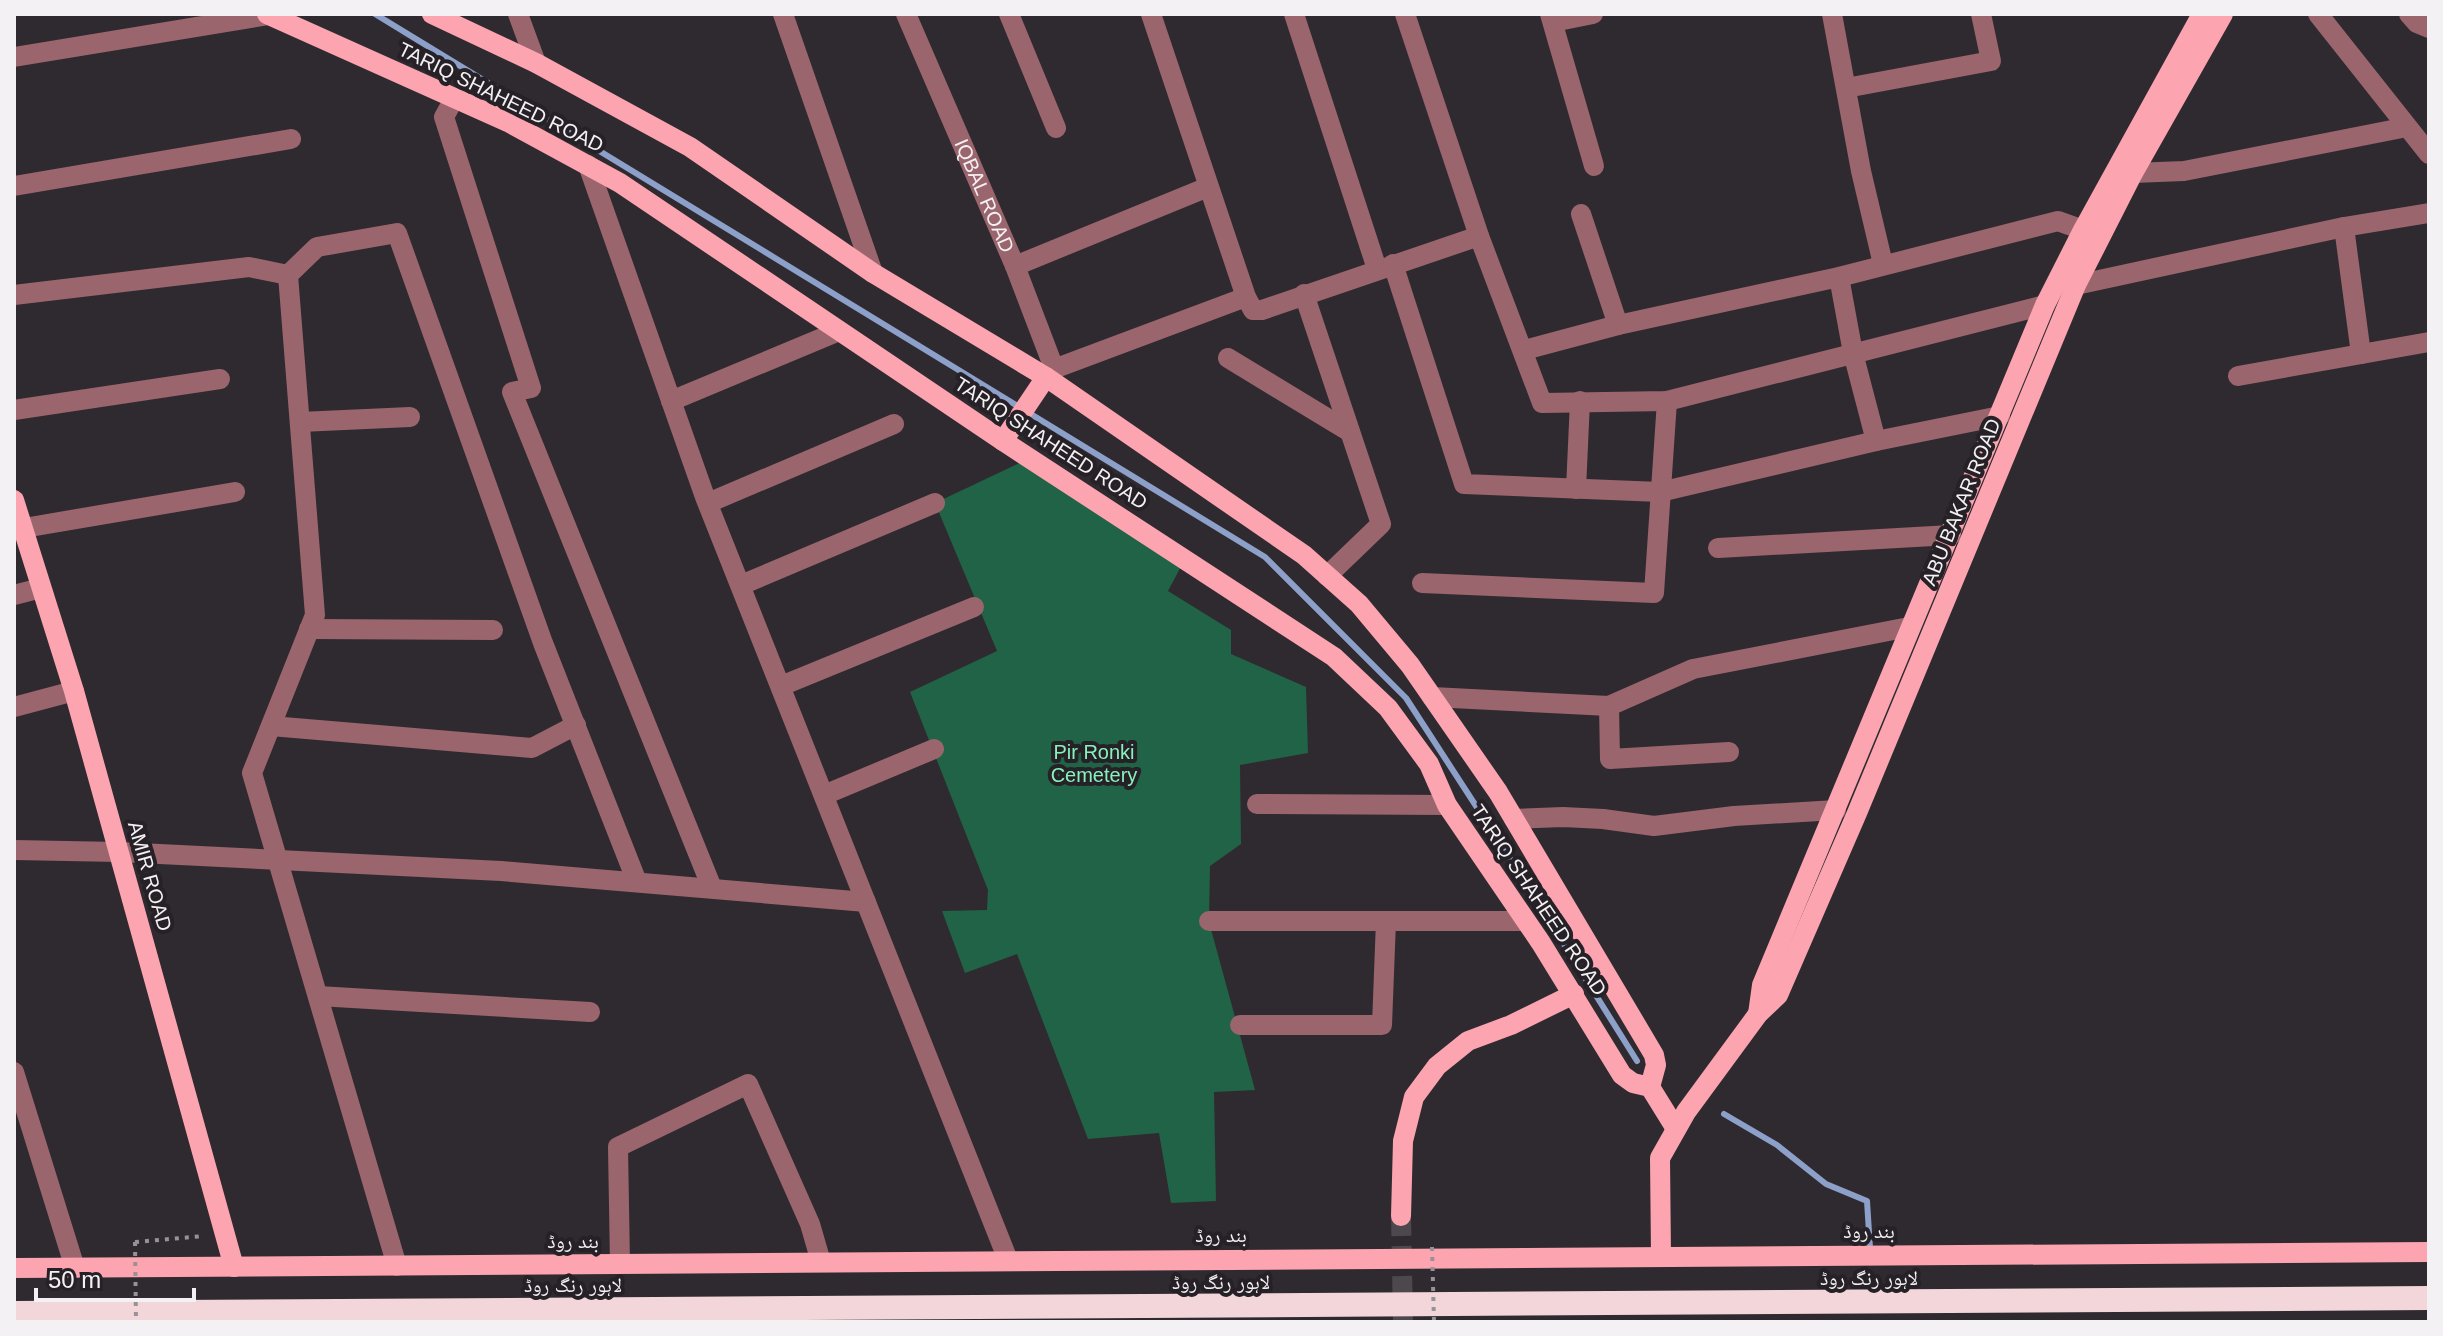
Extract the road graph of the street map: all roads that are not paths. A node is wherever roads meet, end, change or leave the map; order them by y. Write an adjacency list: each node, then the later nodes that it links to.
1 (268, 14): 19 (street); 22 (main road, TARIQ SHAHEED ROAD)
2 (432, 14): 20 (main road, TARIQ SHAHEED ROAD)
3 (518, 14): 20 (street)
4 (783, 14): 40 (street)
5 (906, 14): 38 (street, IQBAL ROAD)
6 (1009, 14): 24 (street)
7 (1151, 14): 31 (street)
8 (1294, 14): 39 (street)
9 (1405, 14): 36 (street)
10 (1593, 14): 17 (street)
11 (1832, 14): 21 (street)
12 (1981, 14): 21 (street)
13 (2202, 14): 35 (main road, ABU BAKAR ROAD)
14 (2223, 14): 29 (main road, ABU BAKAR ROAD)
15 (2318, 14): 23 (street)
16 (2409, 14): 18 (street)
17 (1551, 18): 28 (street)
18 (2429, 28)
19 (14, 57)
20 (536, 63): 40 (main road, TARIQ SHAHEED ROAD)
21 (1846, 88): 37 (street)
22 (454, 99): 27 (main road, TARIQ SHAHEED ROAD); 105 (street)
23 (2407, 127): 26 (street); 29 (street)
24 (1056, 128)
25 (291, 139): 30 (street)
26 (2429, 154)
27 (588, 165): 49 (main road, TARIQ SHAHEED ROAD); 58 (street)
28 (1594, 166)
29 (2133, 173): 35 (main road, ABU BAKAR ROAD)
30 (14, 186)
31 (1208, 187): 38 (street); 46 (street)
32 (1581, 214): 48 (street)
33 (2428, 218): 34 (street)
34 (2344, 227): 43 (street); 53 (street)
35 (2092, 233): 37 (street); 43 (main road, ABU BAKAR ROAD); 47 (main road, ABU BAKAR ROAD)
36 (1479, 236): 39 (street); 51 (street)
37 (1883, 264): 42 (street)
38 (1015, 266): 56 (street, IQBAL ROAD)
39 (1385, 266): 44 (street); 69 (street)
40 (873, 273): 56 (main road, TARIQ SHAHEED ROAD)
41 (288, 275): 45 (street); 64 (street); 92 (street)
42 (1839, 277): 48 (street); 52 (street)
43 (2076, 285): 113 (main road, ABU BAKAR ROAD)
44 (1304, 294): 46 (street); 66 (street)
45 (14, 295)
46 (1246, 297): 56 (street)
47 (2045, 305): 52 (street); 62 (main road, ABU BAKAR ROAD)
48 (1618, 325): 51 (street)
49 (839, 331): 58 (street); 67 (main road, TARIQ SHAHEED ROAD)
50 (2429, 342): 53 (street)
51 (1524, 350): 59 (street)
52 (1853, 353): 60 (street); 68 (street)
53 (2361, 354): 55 (street)
54 (1228, 358): 66 (street)
55 (2238, 376)
56 (1046, 378): 67 (main road); 78 (main road, TARIQ SHAHEED ROAD)
57 (220, 379): 61 (street)
58 (671, 401): 73 (street)
59 (1580, 401): 60 (street); 69 (street)
60 (1667, 401): 71 (street)
61 (14, 410)
62 (2000, 416): 68 (street); 76 (main road, ABU BAKAR ROAD)
63 (410, 417): 64 (street)
64 (300, 422): 85 (street)
65 (894, 424): 73 (street)
66 (1350, 432): 78 (street)
67 (1005, 438): 98 (main road, TARIQ SHAHEED ROAD)
68 (1876, 441): 71 (street)
69 (1576, 489): 71 (street)
70 (235, 492): 75 (street)
71 (1660, 492): 79 (street)
72 (14, 500): 75 (main road, AMIR ROAD)
73 (708, 503): 80 (street)
74 (935, 503): 80 (street)
75 (24, 528): 81 (main road, AMIR ROAD)
76 (1951, 535): 77 (street); 84 (main road, ABU BAKAR ROAD)
77 (1718, 548)
78 (1327, 576): 89 (main road, TARIQ SHAHEED ROAD)
79 (1422, 583)
80 (741, 585): 87 (street)
81 (41, 588): 82 (street); 88 (main road, AMIR ROAD)
82 (14, 595)
83 (974, 607): 87 (street)
84 (1909, 627): 90 (street); 99 (main road, ABU BAKAR ROAD)
85 (309, 629): 86 (street); 93 (street)
86 (493, 630)
87 (781, 686): 96 (street)
88 (74, 691): 91 (street); 102 (main road, AMIR ROAD)
89 (1432, 697): 90 (street); 100 (main road, TARIQ SHAHEED ROAD)
90 (1609, 706): 95 (street)
91 (14, 707)
92 (576, 725): 93 (street); 104 (street)
93 (271, 726): 103 (street)
94 (934, 749): 96 (street)
95 (1729, 752)
96 (824, 795): 106 (street)
97 (1257, 804): 98 (street)
98 (1447, 805): 109 (main road, TARIQ SHAHEED ROAD)
99 (1836, 810): 100 (street); 113 (main road, ABU BAKAR ROAD)
100 (1514, 819): 116 (main road, TARIQ SHAHEED ROAD)
101 (14, 850): 102 (street)
102 (119, 852): 103 (street); 125 (main road, AMIR ROAD)
103 (278, 860): 104 (street); 111 (street)
104 (637, 882): 105 (street)
105 (712, 888): 106 (street)
106 (866, 902): 121 (street)
107 (1209, 921): 108 (street)
108 (1386, 921): 109 (street); 114 (street)
109 (1525, 921): 110 (main road, TARIQ SHAHEED ROAD)
110 (1574, 994): 116 (main road, TARIQ SHAHEED ROAD); 118 (main road)
111 (318, 996): 112 (street); 124 (street)
112 (590, 1012)
113 (1758, 1014): 117 (main road, ABU BAKAR ROAD)
114 (1240, 1025)
115 (14, 1072): 127 (street)
116 (1650, 1087): 117 (main road, TARIQ SHAHEED ROAD)
117 (1676, 1129): 120 (main road, ABU BAKAR ROAD)
118 (1401, 1216)
119 (2429, 1252): 120 (main road, بند روڈ)
120 (1661, 1256): 121 (main road, بند روڈ)
121 (1008, 1260): 122 (main road, بند روڈ)
122 (821, 1262): 123 (main road, بند روڈ); 123 (street)
123 (620, 1264): 124 (main road, بند روڈ)
124 (397, 1266): 125 (main road, بند روڈ)
125 (234, 1267): 127 (main road, بند روڈ)
126 (14, 1268): 127 (main road, بند روڈ)
127 (75, 1268)
128 (2429, 1298): 129 (highway, لاہور رنگ روڈ)
129 (14, 1313)

